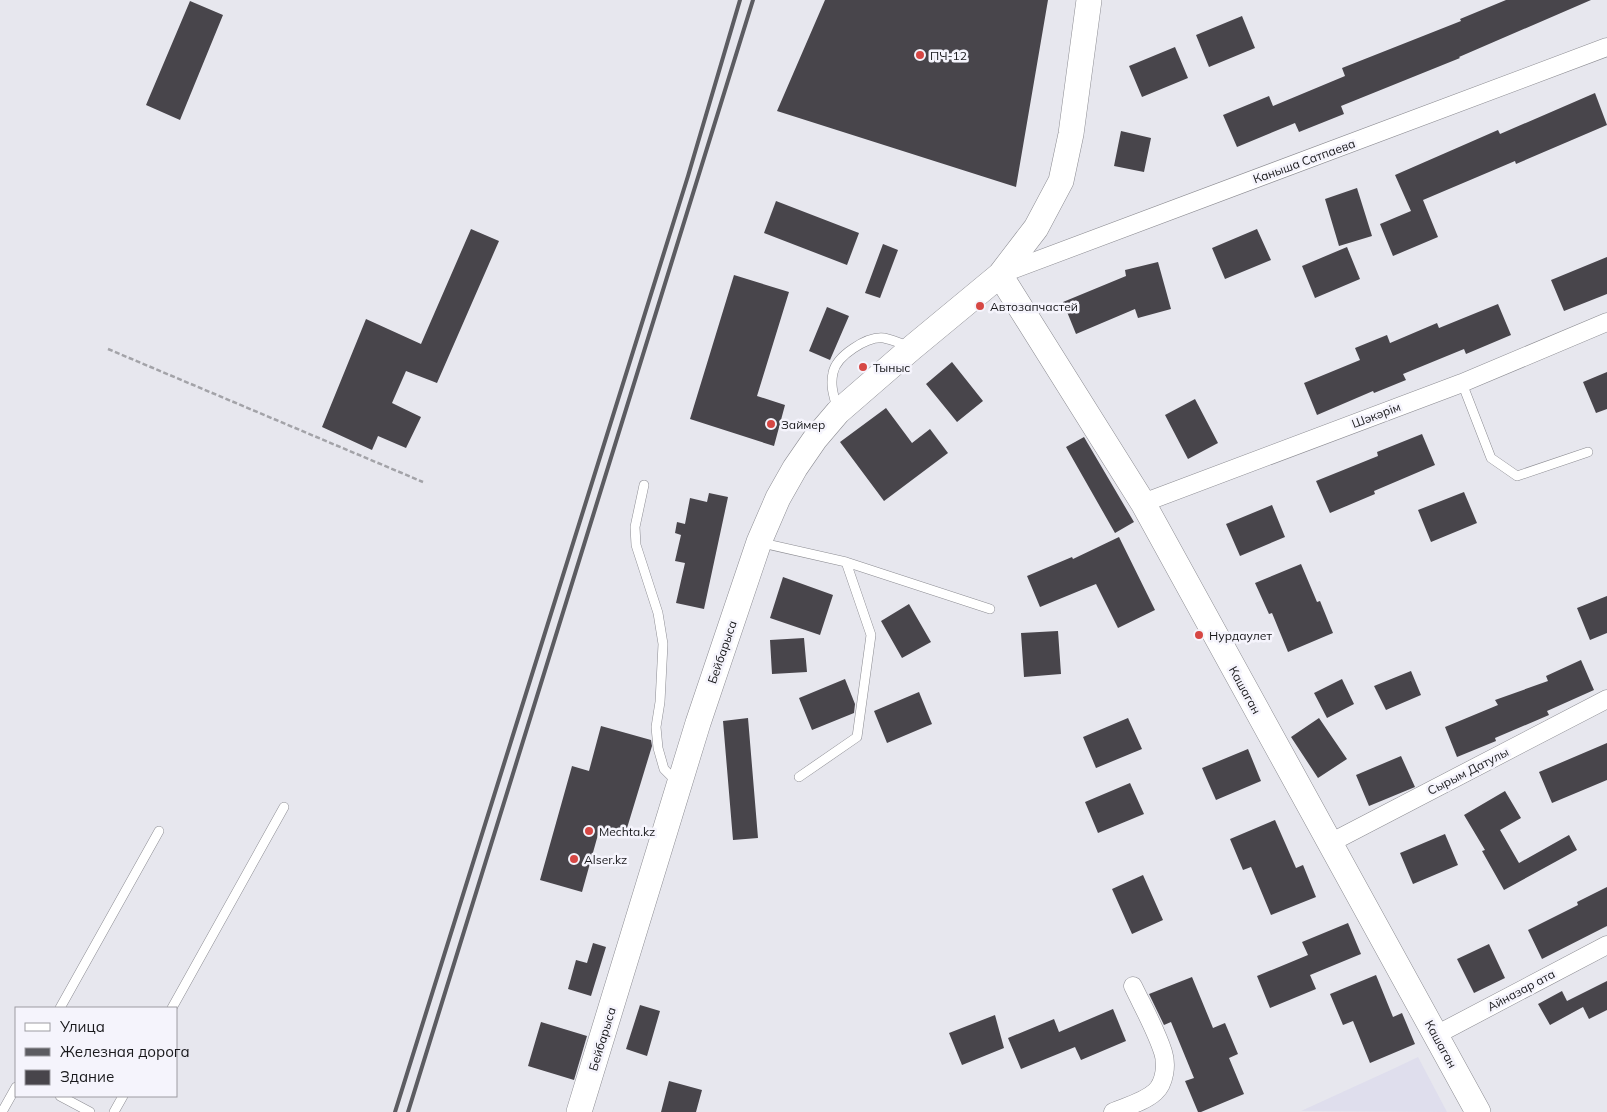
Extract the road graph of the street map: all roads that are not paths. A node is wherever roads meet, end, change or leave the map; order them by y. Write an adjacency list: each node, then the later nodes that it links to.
1 (1089, 0): 3 (street, Бейбарыса)
2 (1607, 47): 3 (street, Каныша Сатпаева)
3 (1000, 275): 5 (street, Бейбарыса); 10 (street, Кашаган)
4 (1607, 322): 6 (street, Шәкәрім)
5 (913, 347): 7 (street, Бейбарыса); 7 (lane)
6 (1462, 383): 8 (lane); 10 (street, Шәкәрім)
7 (838, 412): 11 (street, Бейбарыса)
8 (1588, 452)
9 (644, 485): 16 (lane)
10 (1143, 503): 19 (street, Кашаган)
11 (759, 542): 12 (lane); 16 (street, Бейбарыса)
12 (846, 562): 13 (lane); 15 (lane)
13 (990, 608)
14 (1607, 700): 19 (street, Сырым Датулы)
15 (799, 777)
16 (679, 784): 31 (street, Бейбарыса)
17 (284, 807): 23 (lane)
18 (158, 831): 22 (lane)
19 (1330, 843): 24 (street, Кашаган)
20 (1607, 945): 24 (street, Айназар ата)
21 (1133, 986): 32 (street)
22 (61, 1007)
23 (173, 1007)
24 (1436, 1035): 33 (street, Кашаган)
25 (15, 1089): 28 (lane)
26 (62, 1097): 29 (lane)
27 (122, 1097): 30 (lane)
28 (2, 1112)
29 (90, 1112)
30 (114, 1112)
31 (579, 1112)
32 (1113, 1112)
33 (1478, 1112)

